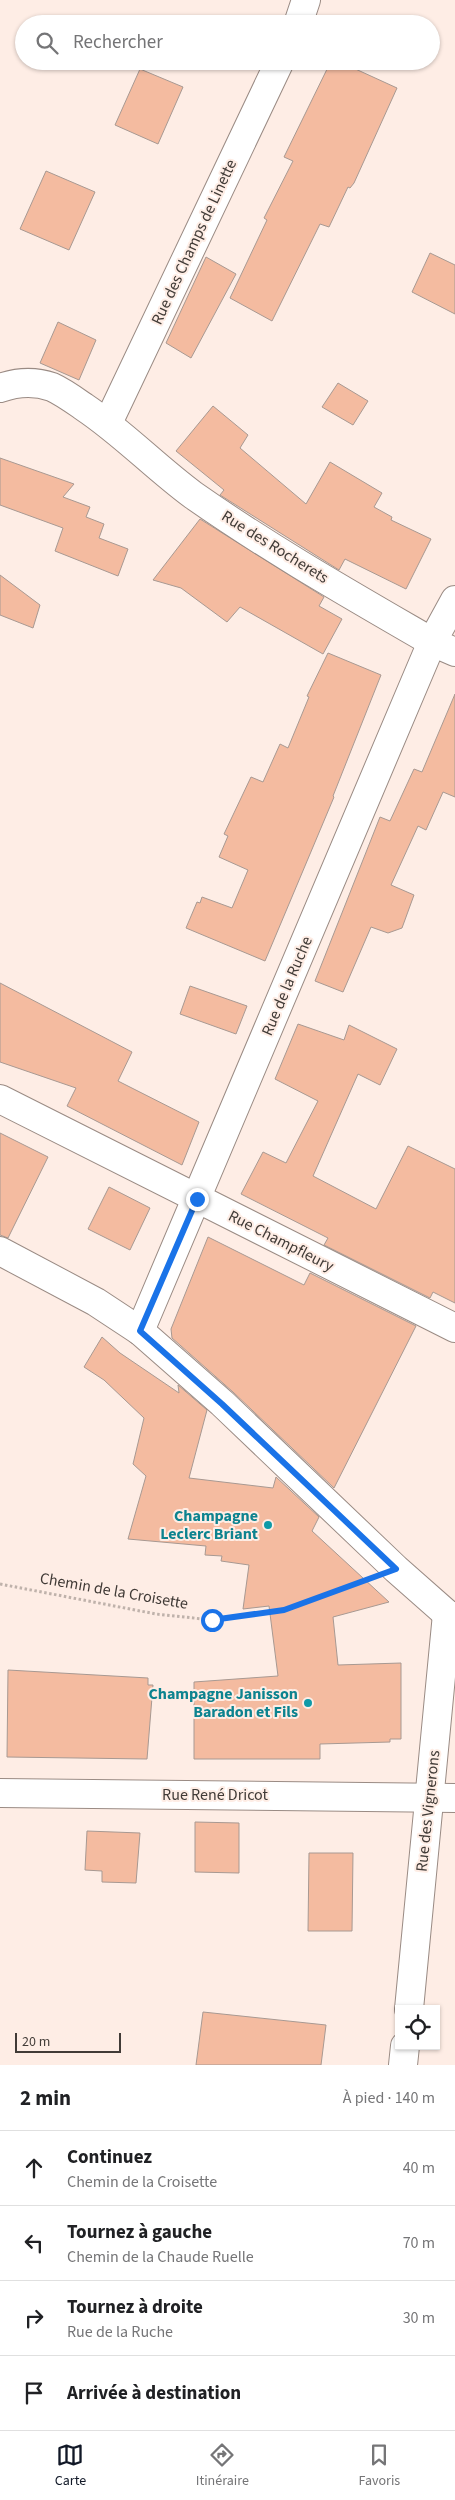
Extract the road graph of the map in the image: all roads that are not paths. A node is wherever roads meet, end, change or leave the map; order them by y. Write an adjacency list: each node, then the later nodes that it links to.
1 (306, 0): 2 (street)
2 (301, 15)
3 (276, 70): 5 (street, Rue des Champs de Linette)
4 (0, 388): 5 (street, Rue des Rocherets)
5 (108, 423): 7 (street, Rue des Rocherets)
6 (455, 600): 7 (street, Rue de la Ruche)
7 (443, 647): 9 (street, Rue de la Ruche)
8 (0, 1099): 9 (street, Rue Champfleury)
9 (197, 1199): 11 (street, Rue Champfleury); 12 (street, Rue de la Ruche)
10 (0, 1251): 12 (street)
11 (455, 1328)
12 (140, 1331): 13 (street)
13 (452, 1610): 15 (street, Rue des Vignerons)
14 (0, 1793): 15 (street, Rue René Dricot)
15 (442, 1797): 16 (street, Rue des Vignerons)
16 (410, 2005)
17 (405, 2050): 18 (street)
18 (403, 2065)

